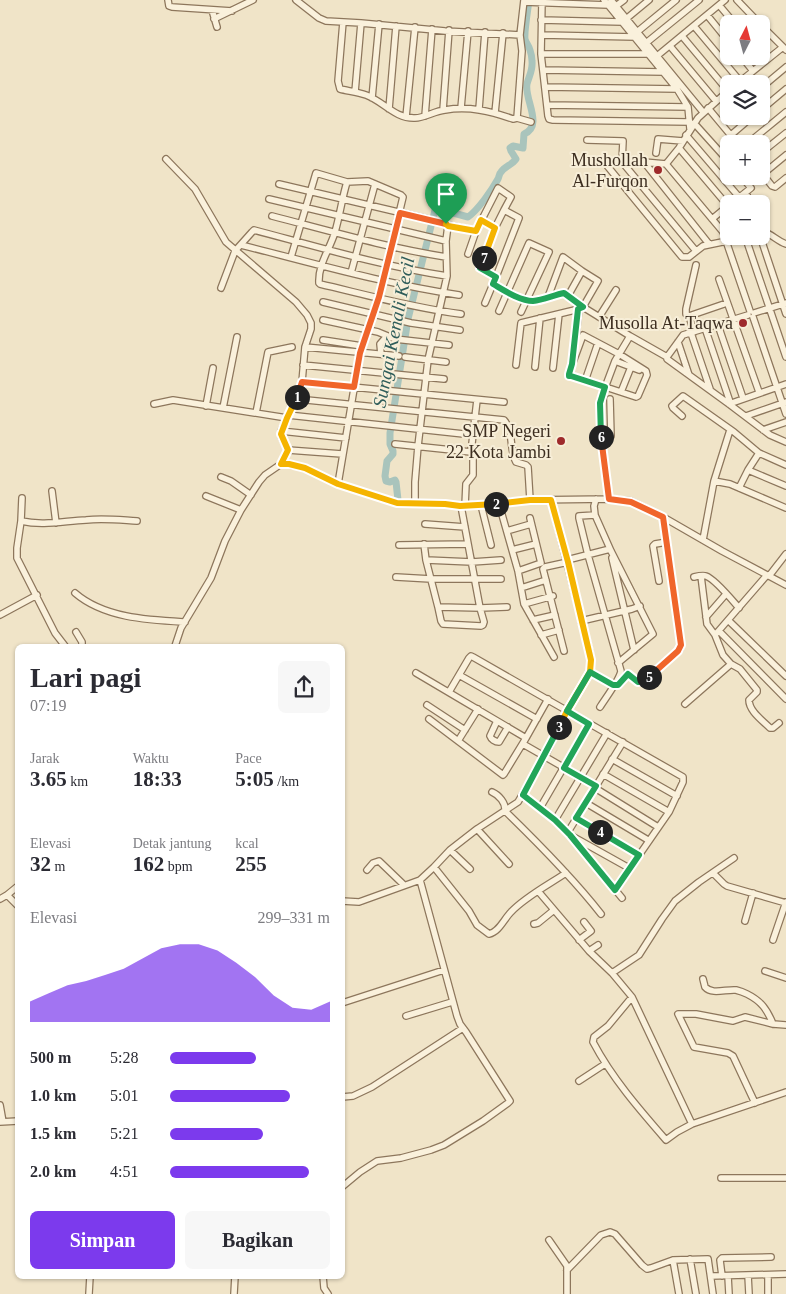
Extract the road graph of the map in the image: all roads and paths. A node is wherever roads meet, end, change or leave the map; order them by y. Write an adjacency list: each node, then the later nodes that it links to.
1 (168, 0): 16 (street)
2 (238, 0): 17 (street)
3 (251, 0): 17 (street)
4 (296, 0): 24 (street)
5 (624, 0): 15 (street)
6 (649, 0): 23 (street)
7 (676, 0): 39 (street)
8 (699, 0): 42 (street)
9 (725, 0): 14 (street)
10 (737, 0): 20 (street)
11 (526, 2): 12 (street); 38 (street)
12 (542, 2): 13 (street); 22 (street)
13 (608, 2): 15 (street); 23 (street)
14 (719, 5): 18 (street); 19 (street)
15 (616, 6): 23 (street)
16 (212, 10): 17 (street); 21 (street)
17 (234, 10): 21 (street)
18 (707, 15): 28 (street); 34 (street)
19 (727, 15)
20 (752, 15)
21 (214, 19): 29 (street)
22 (541, 20): 23 (street); 40 (street)
23 (624, 20): 39 (street)
24 (343, 22): 25 (street); 62 (street)
25 (361, 22): 26 (street); 62 (street)
26 (379, 24): 27 (street); 63 (street)
27 (396, 26): 30 (street); 71 (street)
28 (694, 26): 41 (street); 55 (street)
29 (217, 27)
30 (415, 27): 31 (street); 78 (street)
31 (432, 29): 32 (street); 77 (street)
32 (450, 30): 33 (street); 73 (street)
33 (468, 31): 35 (street); 69 (street)
34 (720, 31)
35 (485, 32): 36 (street); 72 (street)
36 (503, 33): 38 (street); 76 (street)
37 (770, 34): 44 (street)
38 (520, 35): 79 (street)
39 (636, 35): 40 (street); 42 (street); 46 (street)
40 (542, 36): 45 (street)
41 (682, 36): 43 (street); 58 (street)
42 (646, 43): 47 (street)
43 (670, 46): 47 (street); 65 (street)
44 (784, 49): 48 (street)
45 (541, 54): 46 (street); 52 (street)
46 (648, 54): 54 (street)
47 (657, 56): 74 (street)
48 (770, 56)
49 (747, 65): 53 (street)
50 (758, 65): 53 (street)
51 (786, 67): 57 (street)
52 (543, 70): 54 (street); 59 (street)
53 (752, 71): 56 (street)
54 (663, 72): 60 (street)
55 (732, 75)
56 (747, 75)
57 (770, 80)
58 (720, 81)
59 (545, 87): 60 (street); 67 (street)
60 (677, 89): 68 (street)
61 (786, 89): 66 (street)
62 (355, 92): 63 (street)
63 (372, 98): 71 (street)
64 (720, 98): 65 (street)
65 (716, 101): 70 (street)
66 (770, 102)
67 (547, 105): 68 (street); 81 (street)
68 (688, 107): 81 (street)
69 (461, 108): 72 (street); 73 (street)
70 (708, 108): 74 (street); 82 (street)
71 (389, 109): 78 (street)
72 (479, 109): 76 (street)
73 (443, 110): 77 (street)
74 (703, 112): 81 (street)
75 (786, 112): 88 (street)
76 (496, 113): 79 (street)
77 (426, 116): 78 (street)
78 (406, 117)
79 (516, 118): 80 (street)
80 (531, 122)
81 (692, 122): 85 (street); 93 (street)
82 (720, 122)
83 (723, 125): 87 (street)
84 (743, 125): 87 (street)
85 (688, 132): 90 (street); 112 (street)
86 (786, 133): 91 (street)
87 (731, 135)
88 (758, 135)
89 (587, 140): 99 (street)
90 (683, 141): 92 (street); 94 (street)
91 (770, 146)
92 (679, 148): 101 (street); 111 (street)
93 (720, 152)
94 (656, 153)
95 (786, 155): 102 (street)
96 (166, 159): 148 (street)
97 (575, 162): 98 (street)
98 (604, 162): 99 (street); 147 (street)
99 (622, 162): 100 (street); 147 (street)
100 (644, 162): 101 (street); 140 (street)
101 (666, 164): 124 (street)
102 (770, 167)
103 (786, 178): 105 (street)
104 (347, 182): 107 (street); 109 (street); 116 (street)
105 (770, 183)
106 (279, 184): 109 (street)
107 (375, 184): 117 (street); 120 (street)
108 (749, 185): 110 (street)
109 (311, 192): 116 (street); 118 (street)
110 (746, 192): 113 (street); 114 (street)
111 (723, 195)
112 (737, 195)
113 (742, 195)
114 (747, 195)
115 (269, 198): 118 (street)
116 (344, 199): 117 (street); 123 (street)
117 (369, 206): 120 (street); 126 (street)
118 (307, 208): 123 (street); 127 (street)
119 (504, 210): 125 (street); 129 (street); 159 (street)
120 (400, 213): 128 (street); 131 (street)
121 (720, 213): 124 (street)
122 (272, 216): 127 (street)
123 (339, 216): 126 (street); 133 (street)
124 (712, 219): 130 (street)
125 (481, 220): 129 (street); 132 (street)
126 (364, 222): 131 (street); 135 (street)
127 (301, 224): 133 (street); 136 (street)
128 (448, 226): 132 (street); 137 (street)
129 (495, 228): 159 (street)
130 (720, 228)
131 (396, 229): 137 (street); 145 (street)
132 (476, 231): 149 (street)
133 (335, 232): 135 (street); 146 (street)
134 (770, 234): 141 (street)
135 (360, 238): 145 (street); 151 (street)
136 (296, 241): 139 (street); 146 (street); 150 (street)
137 (446, 241): 152 (street)
138 (720, 242): 140 (street)
139 (241, 244): 148 (street); 150 (street)
140 (710, 244): 147 (street)
141 (786, 244)
142 (728, 245): 185 (street)
143 (747, 245): 178 (street)
144 (763, 245): 175 (street)
145 (391, 246): 152 (street); 153 (street)
146 (327, 249): 151 (street); 155 (street)
147 (696, 250)
148 (236, 251): 164 (street); 207 (street)
149 (468, 254)
150 (291, 257): 155 (street)
151 (356, 257): 153 (street); 157 (street)
152 (446, 257): 158 (street)
153 (387, 263): 158 (street); 161 (street)
154 (696, 265): 187 (street)
155 (322, 266): 157 (street); 170 (street)
156 (582, 272): 163 (street); 168 (street); 177 (street)
157 (352, 273): 161 (street)
158 (447, 276): 167 (street)
159 (496, 277): 162 (street)
160 (719, 279): 174 (street)
161 (383, 281): 167 (street); 170 (street)
162 (493, 284): 166 (street); 176 (street)
163 (552, 285): 168 (street); 171 (street)
164 (220, 288)
165 (616, 290): 188 (street)
166 (507, 292): 172 (street); 172 (street); 180 (street)
167 (443, 293): 169 (street); 179 (street)
168 (566, 294): 171 (street); 177 (street)
169 (459, 296)
170 (379, 297): 179 (street); 182 (street)
171 (548, 297): 172 (street)
172 (526, 300): 181 (street)
173 (323, 302): 182 (street)
174 (727, 303): 187 (street); 191 (street)
175 (784, 303): 178 (street); 186 (street)
176 (485, 304)
177 (581, 308): 184 (street); 188 (street); 216 (street)
178 (770, 308): 185 (street); 212 (street)
179 (440, 311): 183 (street); 193 (street)
180 (499, 311)
181 (521, 312)
182 (373, 314): 193 (street); 195 (street)
183 (461, 314)
184 (559, 314): 189 (street); 222 (street)
185 (751, 314): 191 (street); 233 (street)
186 (786, 314)
187 (689, 316): 197 (street)
188 (599, 317): 199 (street)
189 (540, 318): 218 (street); 219 (street)
190 (323, 320): 195 (street)
191 (733, 320): 192 (street); 236 (street)
192 (718, 325): 194 (street); 239 (street)
193 (436, 326): 196 (street); 203 (street)
194 (705, 328): 197 (street); 243 (street)
195 (367, 330): 198 (street); 208 (street)
196 (460, 330)
197 (693, 332): 202 (street); 234 (street)
198 (387, 336): 203 (street); 209 (street)
199 (630, 336): 210 (street); 211 (street)
200 (237, 337): 248 (street)
201 (323, 340): 208 (street)
202 (678, 342): 211 (street); 225 (street)
203 (432, 343): 205 (street); 213 (street)
204 (598, 343): 210 (street); 216 (street); 228 (street)
205 (449, 345)
206 (292, 347): 250 (street)
207 (305, 347): 208 (street); 217 (street)
208 (361, 350): 209 (street); 223 (street)
209 (381, 354): 213 (street)
210 (619, 354): 214 (street); 224 (street)
211 (667, 357): 225 (street)
212 (786, 357)
213 (428, 360): 215 (street); 226 (street)
214 (615, 361): 220 (street); 232 (street)
215 (446, 362)
216 (572, 364): 228 (street)
217 (304, 365): 223 (street); 229 (street)
218 (516, 365)
219 (534, 367)
220 (631, 367): 224 (street); 235 (street)
221 (213, 368): 247 (street)
222 (554, 368)
223 (357, 370): 226 (street); 231 (street)
224 (647, 372): 235 (street)
225 (690, 376): 234 (street)
226 (427, 378): 227 (street); 237 (street)
227 (444, 379)
228 (585, 381): 232 (street)
229 (302, 382): 231 (street); 240 (street)
230 (786, 384): 233 (street)
231 (354, 387): 237 (street); 246 (street)
232 (605, 387): 235 (street); 238 (street)
233 (776, 387): 236 (street); 244 (street)
234 (710, 390): 243 (street)
235 (621, 392)
236 (759, 392): 239 (street)
237 (424, 394): 241 (street); 249 (street)
238 (602, 396): 263 (street); 263 (street)
239 (744, 398): 243 (street)
240 (296, 399): 246 (street); 252 (street)
241 (477, 400): 242 (street); 255 (street)
242 (504, 402)
243 (729, 403): 254 (street)
244 (784, 403): 251 (street); 254 (street)
245 (154, 404): 247 (street)
246 (351, 404): 249 (street); 256 (street)
247 (206, 406): 248 (street)
248 (223, 408): 250 (street)
249 (422, 412): 255 (street); 258 (street)
250 (256, 413): 252 (street)
251 (786, 414)
252 (288, 416): 256 (street); 261 (street)
253 (682, 416): 259 (street)
254 (746, 416): 260 (street)
255 (475, 417): 262 (street); 285 (street)
256 (349, 421): 258 (street); 264 (street)
257 (786, 422): 260 (street)
258 (420, 430): 262 (street); 267 (street)
259 (730, 430): 270 (street); 276 (street)
260 (763, 430): 265 (street)
261 (281, 431): 264 (street); 268 (street)
262 (473, 435): 269 (street)
263 (601, 437): 284 (street)
264 (346, 438): 271 (street)
265 (786, 442)
266 (395, 444): 267 (street)
267 (418, 446): 269 (street); 288 (street)
268 (288, 450): 271 (street); 272 (street)
269 (471, 452): 291 (street)
270 (759, 453): 273 (street); 274 (street)
271 (342, 454): 277 (street)
272 (281, 464): 277 (street); 281 (street)
273 (786, 465)
274 (748, 470): 278 (street); 279 (street)
275 (221, 476): 281 (street)
276 (714, 481): 279 (street); 302 (street)
277 (338, 484): 288 (street)
278 (786, 486)
279 (739, 488): 292 (street)
280 (52, 491): 298 (street)
281 (250, 495): 293 (street)
282 (206, 496): 293 (street)
283 (22, 498): 296 (street)
284 (609, 499): 287 (street); 295 (street)
285 (530, 500): 286 (street); 289 (street)
286 (551, 500): 287 (street); 315 (street)
287 (596, 500): 294 (street)
288 (415, 503): 291 (street)
289 (499, 504): 290 (street); 301 (street)
290 (481, 505): 291 (street); 308 (street)
291 (463, 506): 300 (street)
292 (786, 508)
293 (241, 510): 345 (street)
294 (595, 515): 310 (street); 312 (street)
295 (663, 517): 302 (street); 303 (street)
296 (21, 521): 298 (street); 329 (street)
297 (137, 521): 298 (street)
298 (56, 523)
299 (425, 524): 300 (street)
300 (465, 526): 305 (street)
301 (507, 531): 306 (street); 309 (street)
302 (703, 540): 318 (street)
303 (667, 542): 324 (street); 364 (street)
304 (424, 544): 305 (street); 307 (street); 313 (street)
305 (468, 544): 316 (street)
306 (536, 544): 309 (street); 317 (street)
307 (399, 545)
308 (491, 545)
309 (512, 550): 317 (street)
310 (611, 550): 312 (street); 334 (street); 337 (street)
311 (786, 554): 318 (street)
312 (588, 555): 315 (street); 340 (street)
313 (426, 560): 316 (street); 320 (street)
314 (501, 560): 316 (street)
315 (567, 561): 323 (street); 344 (street)
316 (472, 562): 321 (street)
317 (518, 571): 326 (street)
318 (768, 576): 325 (street); 336 (street)
319 (396, 577): 320 (street)
320 (431, 579): 321 (street); 332 (street)
321 (475, 579): 322 (street); 335 (street)
322 (501, 579)
323 (546, 580): 326 (street); 330 (street)
324 (659, 581)
325 (786, 585)
326 (521, 588): 331 (street)
327 (74, 593): 345 (street)
328 (726, 594): 336 (street); 341 (street); 341 (street)
329 (37, 595): 338 (street); 350 (street)
330 (551, 596): 331 (street); 339 (street)
331 (524, 604): 342 (street)
332 (438, 606): 335 (street); 335 (street)
333 (507, 606): 335 (street)
334 (640, 606): 337 (street); 353 (street)
335 (480, 608)
336 (739, 608): 343 (street)
337 (624, 610): 340 (street); 353 (street)
338 (0, 615)
339 (555, 615): 342 (street); 346 (street)
340 (605, 616): 344 (street); 357 (street)
341 (706, 617): 348 (street)
342 (534, 620): 349 (street)
343 (728, 620): 348 (street); 363 (street)
344 (581, 621): 360 (street)
345 (185, 622): 352 (street)
346 (559, 630): 349 (street); 354 (street)
347 (76, 632): 351 (street)
348 (717, 633): 356 (street); 358 (street)
349 (542, 635): 355 (street)
350 (63, 644)
351 (82, 644)
352 (176, 644)
353 (634, 650): 357 (street)
354 (564, 651)
355 (554, 656)
356 (750, 661): 359 (street); 367 (street)
357 (618, 663): 364 (street)
358 (731, 664): 359 (street); 368 (street)
359 (740, 669): 377 (street)
360 (590, 672): 364 (street); 372 (street)
361 (416, 673): 365 (street)
362 (459, 675): 365 (street); 366 (street); 374 (street)
363 (786, 676)
364 (613, 685): 370 (street)
365 (449, 692): 371 (street)
366 (548, 698): 372 (street); 374 (street)
367 (786, 699)
368 (685, 704)
369 (427, 705): 379 (street)
370 (600, 707)
371 (478, 709): 375 (street); 379 (street)
372 (567, 711): 376 (street); 384 (street)
373 (429, 719): 381 (street)
374 (537, 719): 382 (street)
375 (497, 721): 378 (street); 378 (street)
376 (589, 724): 380 (street); 386 (street)
377 (778, 724)
378 (508, 727): 382 (street)
379 (466, 730): 381 (street)
380 (607, 733): 383 (street); 388 (street)
381 (458, 741): 382 (street)
382 (525, 741): 384 (street)
383 (623, 742): 385 (street); 392 (street)
384 (544, 756): 386 (street); 391 (street)
385 (612, 759): 387 (street); 392 (street)
386 (564, 768): 388 (street); 394 (street)
387 (603, 774): 389 (street); 396 (street)
388 (580, 777): 389 (street); 398 (street)
389 (595, 787): 393 (street); 399 (street)
390 (492, 792): 395 (street)
391 (523, 795): 394 (street); 395 (street)
392 (677, 796): 396 (street)
393 (586, 803): 397 (street); 402 (street)
394 (540, 808): 398 (street)
395 (505, 812): 400 (street); 411 (street)
396 (668, 812): 399 (street)
397 (576, 818): 401 (street); 404 (street)
398 (555, 820): 401 (street)
399 (658, 827): 402 (street)
400 (477, 829): 403 (street); 406 (street)
401 (569, 833): 408 (street); 416 (street)
402 (648, 840): 404 (street)
403 (450, 850): 407 (street); 409 (street)
404 (639, 855): 408 (street)
405 (734, 858): 412 (street)
406 (509, 864)
407 (434, 867): 413 (street); 417 (street)
408 (629, 868): 416 (street)
409 (470, 869)
410 (367, 870): 414 (street)
411 (566, 873): 417 (street); 426 (street)
412 (713, 873): 418 (street); 436 (street)
413 (420, 880): 414 (street); 434 (street)
414 (404, 885): 422 (street)
415 (15, 888): 419 (street)
416 (615, 890): 420 (street)
417 (538, 892): 425 (street)
418 (754, 893): 423 (street); 427 (street)
419 (7, 895): 421 (street); 424 (street)
420 (622, 898)
421 (0, 899)
422 (345, 900)
423 (786, 902): 431 (street)
424 (15, 903)
425 (554, 910): 429 (street); 430 (street)
426 (601, 914)
427 (746, 921)
428 (584, 922): 430 (street)
429 (534, 924)
430 (579, 940): 433 (street)
431 (773, 940)
432 (598, 945): 433 (street)
433 (589, 951): 436 (street)
434 (444, 970): 440 (street); 441 (street)
435 (765, 971): 437 (street)
436 (612, 973): 439 (street)
437 (786, 978)
438 (703, 979): 443 (street)
439 (632, 997): 446 (street); 454 (street)
440 (452, 1002): 442 (street); 445 (street)
441 (345, 1003)
442 (406, 1016)
443 (773, 1024): 444 (street); 450 (street)
444 (786, 1025)
445 (462, 1028): 449 (street); 457 (street)
446 (605, 1064): 447 (street); 454 (street)
447 (579, 1081)
448 (786, 1092): 450 (street)
449 (345, 1097)
450 (754, 1103): 454 (street)
451 (0, 1105): 453 (street)
452 (15, 1121): 453 (street)
453 (2, 1122)
454 (692, 1124)
455 (721, 1178): 456 (street)
456 (786, 1178)
457 (345, 1184)
458 (549, 1240): 462 (street)
459 (771, 1257): 467 (street)
460 (690, 1259): 461 (street); 466 (street); 476 (street)
461 (673, 1260): 462 (street); 475 (street)
462 (567, 1270): 474 (street)
463 (786, 1274): 465 (street)
464 (748, 1275): 465 (street); 467 (street); 479 (street)
465 (768, 1275): 480 (street)
466 (711, 1276): 467 (street); 477 (street)
467 (725, 1276): 478 (street)
468 (90, 1279): 471 (street)
469 (235, 1279): 472 (street)
470 (324, 1279): 473 (street)
471 (89, 1294)
472 (234, 1294)
473 (328, 1294)
474 (567, 1294)
475 (679, 1294)
476 (696, 1294)
477 (713, 1294)
478 (729, 1294)
479 (749, 1294)
480 (768, 1294)

